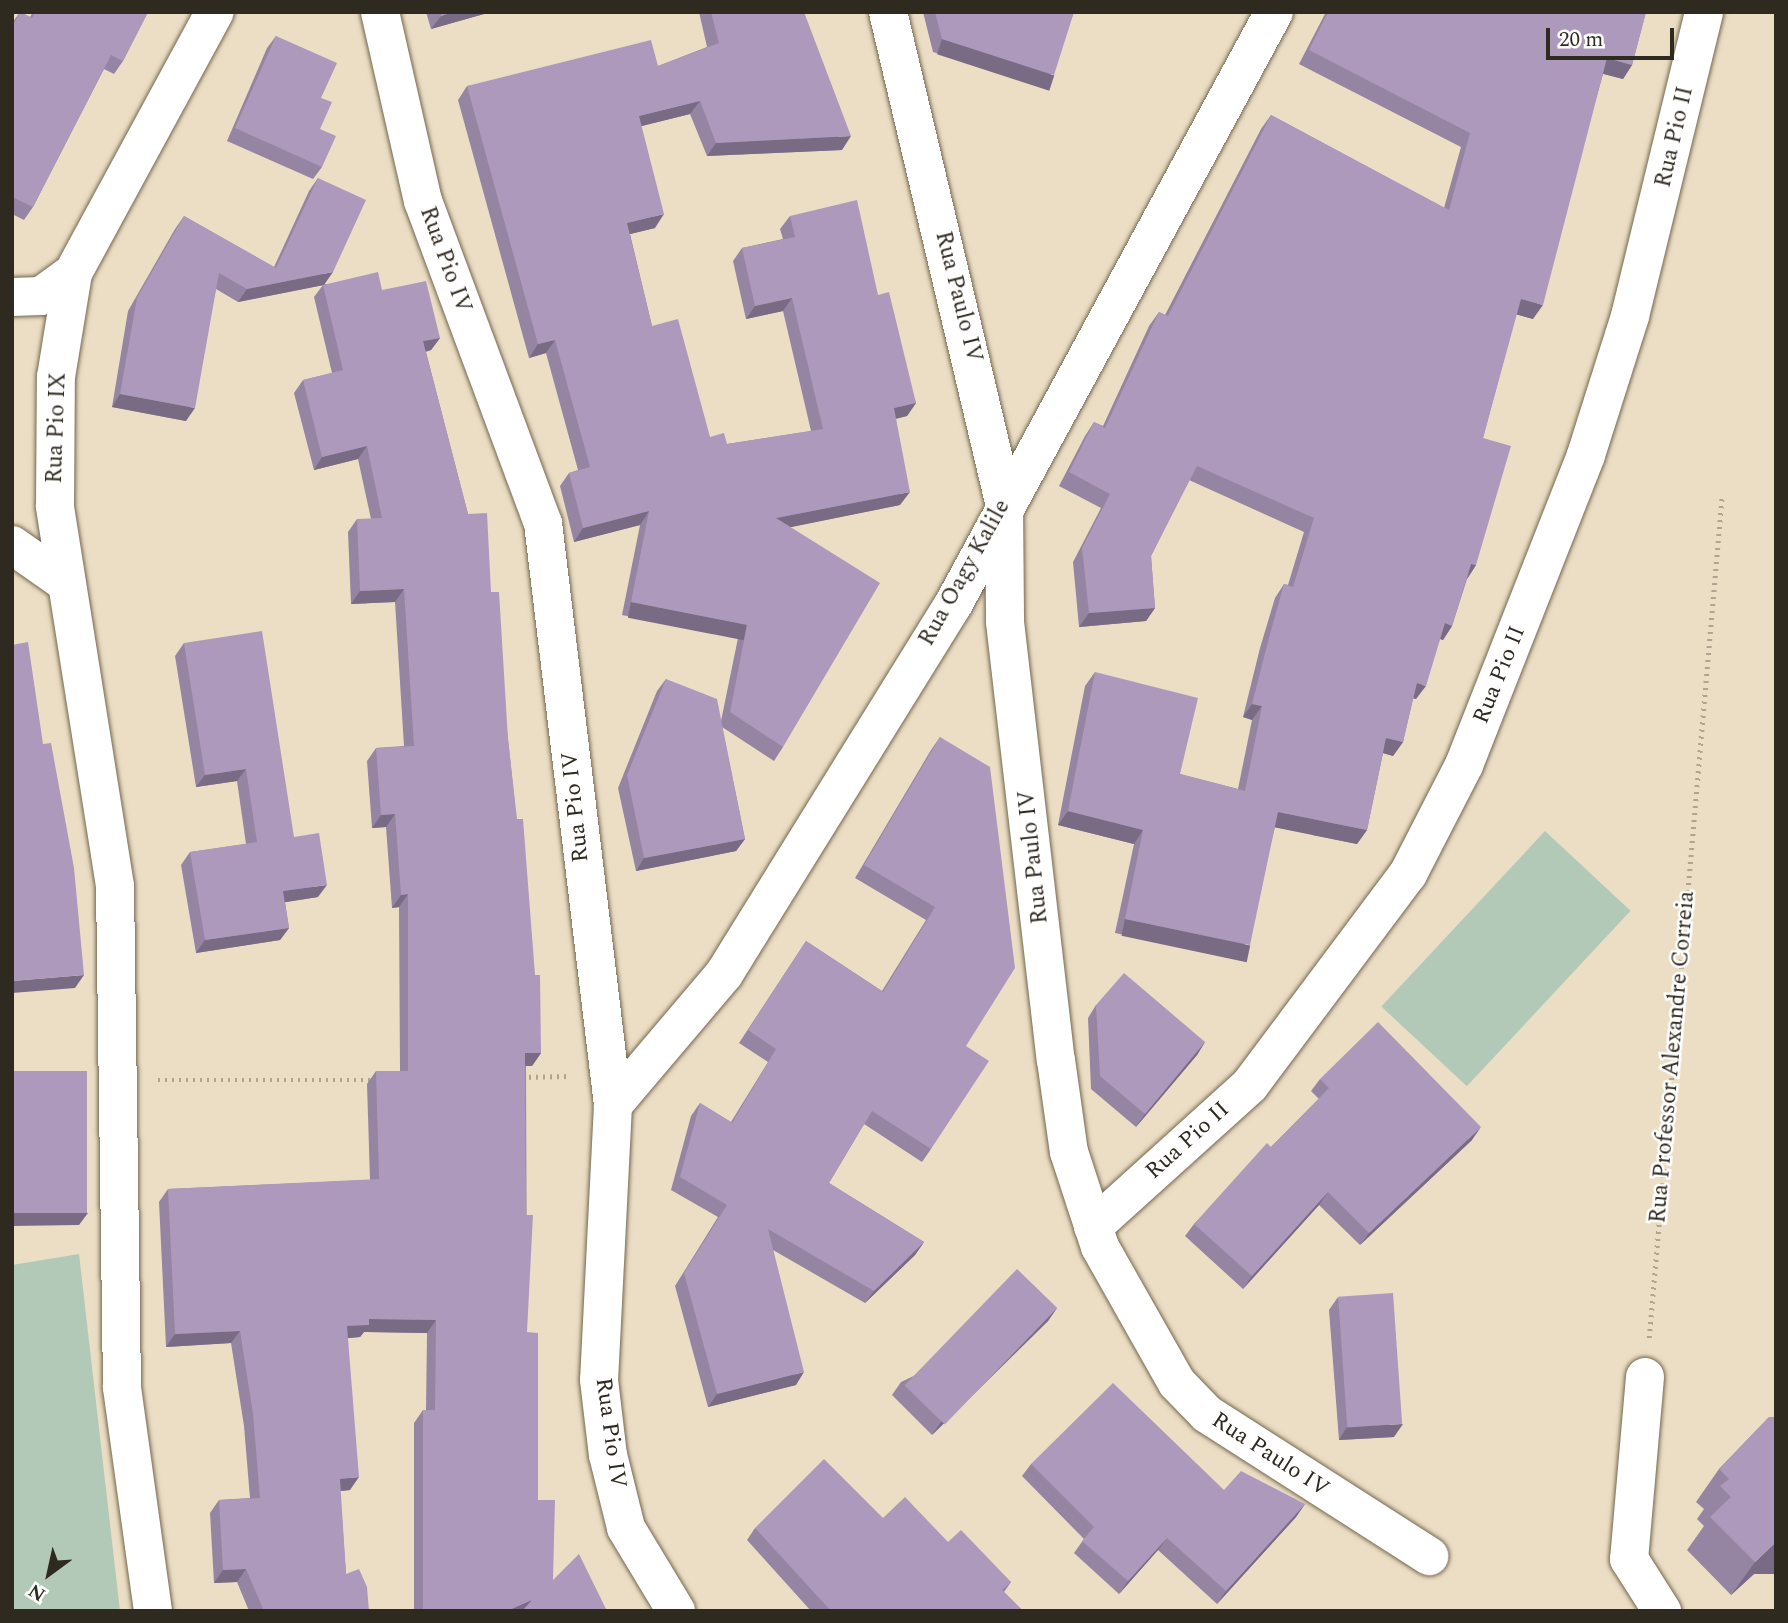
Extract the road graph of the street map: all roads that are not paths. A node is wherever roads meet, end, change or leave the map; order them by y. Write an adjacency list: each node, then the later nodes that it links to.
1 (215, 12): 6 (street, Rua Pio IX)
2 (380, 12): 11 (street, Rua Pio IV)
3 (888, 12): 8 (street, Rua Paulo IV)
4 (1274, 12): 8 (street, Rua Oagy Kalile)
5 (1704, 12): 12 (street, Rua Pio II)
6 (73, 274): 7 (street, Rua Pio IX); 10 (street, Rua Pio IX)
7 (12, 297)
8 (1004, 502): 11 (street, Rua Oagy Kalile); 12 (street, Rua Paulo IV)
9 (12, 545): 10 (street)
10 (66, 583): 15 (street, Rua Pio IX)
11 (611, 1089): 16 (street, Rua Pio IV)
12 (1093, 1227): 14 (street, Rua Paulo IV)
13 (1645, 1377): 17 (street)
14 (1429, 1556)
15 (153, 1611)
16 (677, 1611)
17 (1661, 1611)

